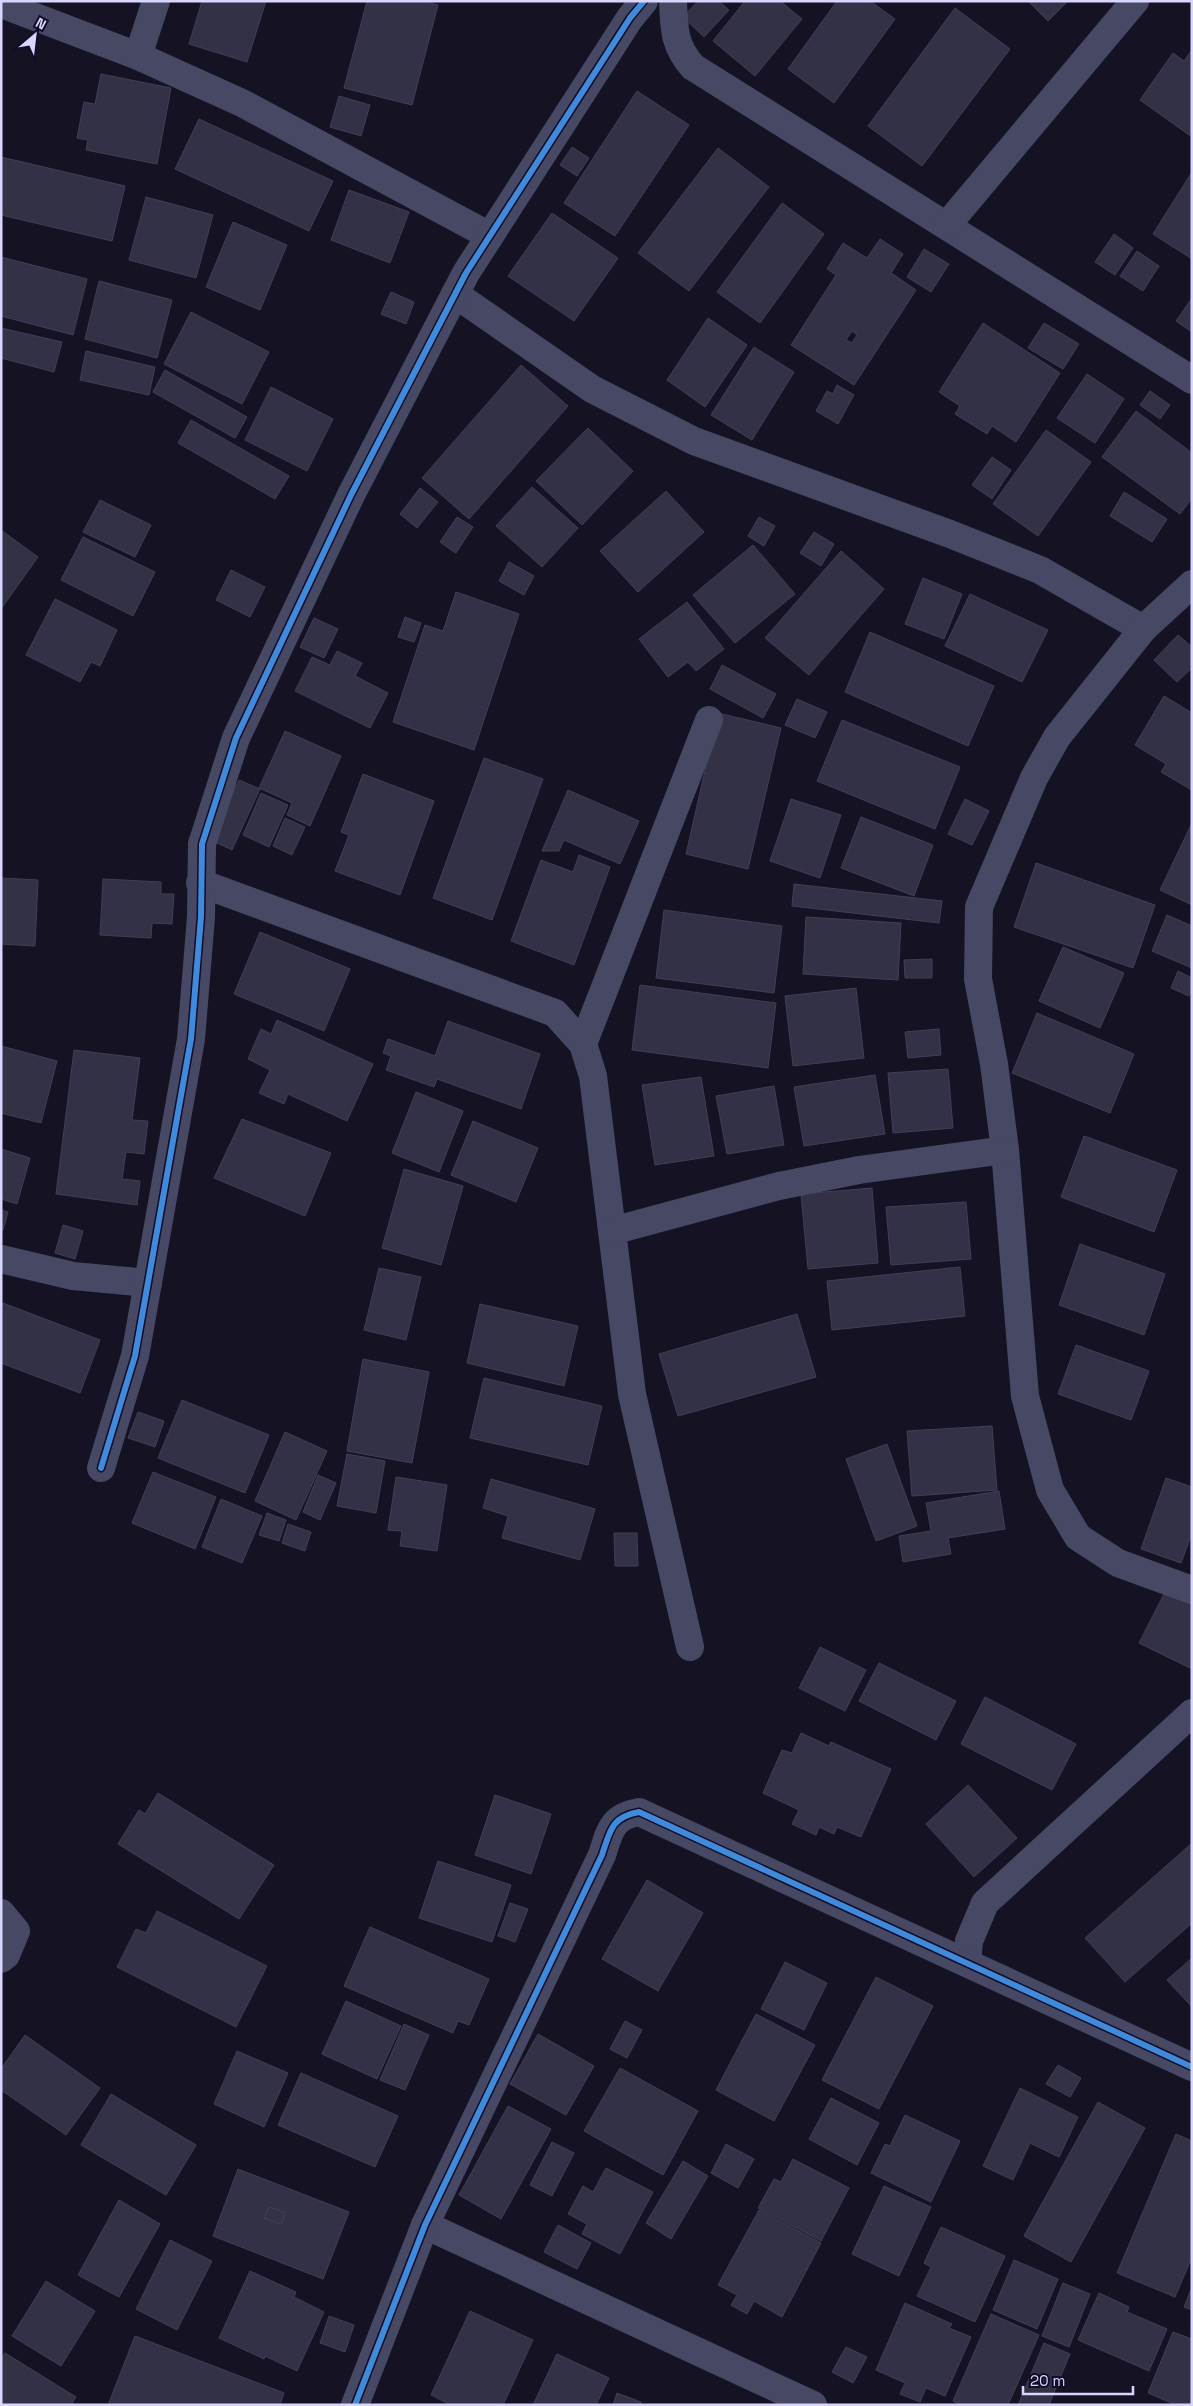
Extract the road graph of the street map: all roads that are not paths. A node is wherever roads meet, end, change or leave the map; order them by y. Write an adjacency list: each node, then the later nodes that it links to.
1 (156, 1): 6 (street)
2 (644, 1): 8 (street)
3 (673, 1): 7 (street)
4 (1135, 1): 7 (street)
5 (1, 4): 6 (street)
6 (138, 56): 8 (street)
7 (947, 225): 10 (street)
8 (490, 236): 9 (street)
9 (455, 294): 12 (street); 14 (street)
10 (1192, 380)
11 (1192, 584): 12 (street)
12 (1142, 629): 16 (street)
13 (709, 720): 15 (street)
14 (200, 883): 15 (street); 19 (street)
15 (583, 1044): 17 (street)
16 (1005, 1150): 17 (street); 21 (street)
17 (612, 1230): 22 (street)
18 (1, 1258): 19 (street)
19 (148, 1283): 20 (street)
20 (101, 1468)
21 (1192, 1590)
22 (690, 1647)
23 (1192, 1713): 26 (street)
24 (1, 1913): 25 (street)
25 (1, 1959)
26 (966, 1963): 27 (street); 28 (street)
27 (1192, 2067)
28 (425, 2225): 29 (street); 30 (street)
29 (355, 2405)
30 (813, 2405)

